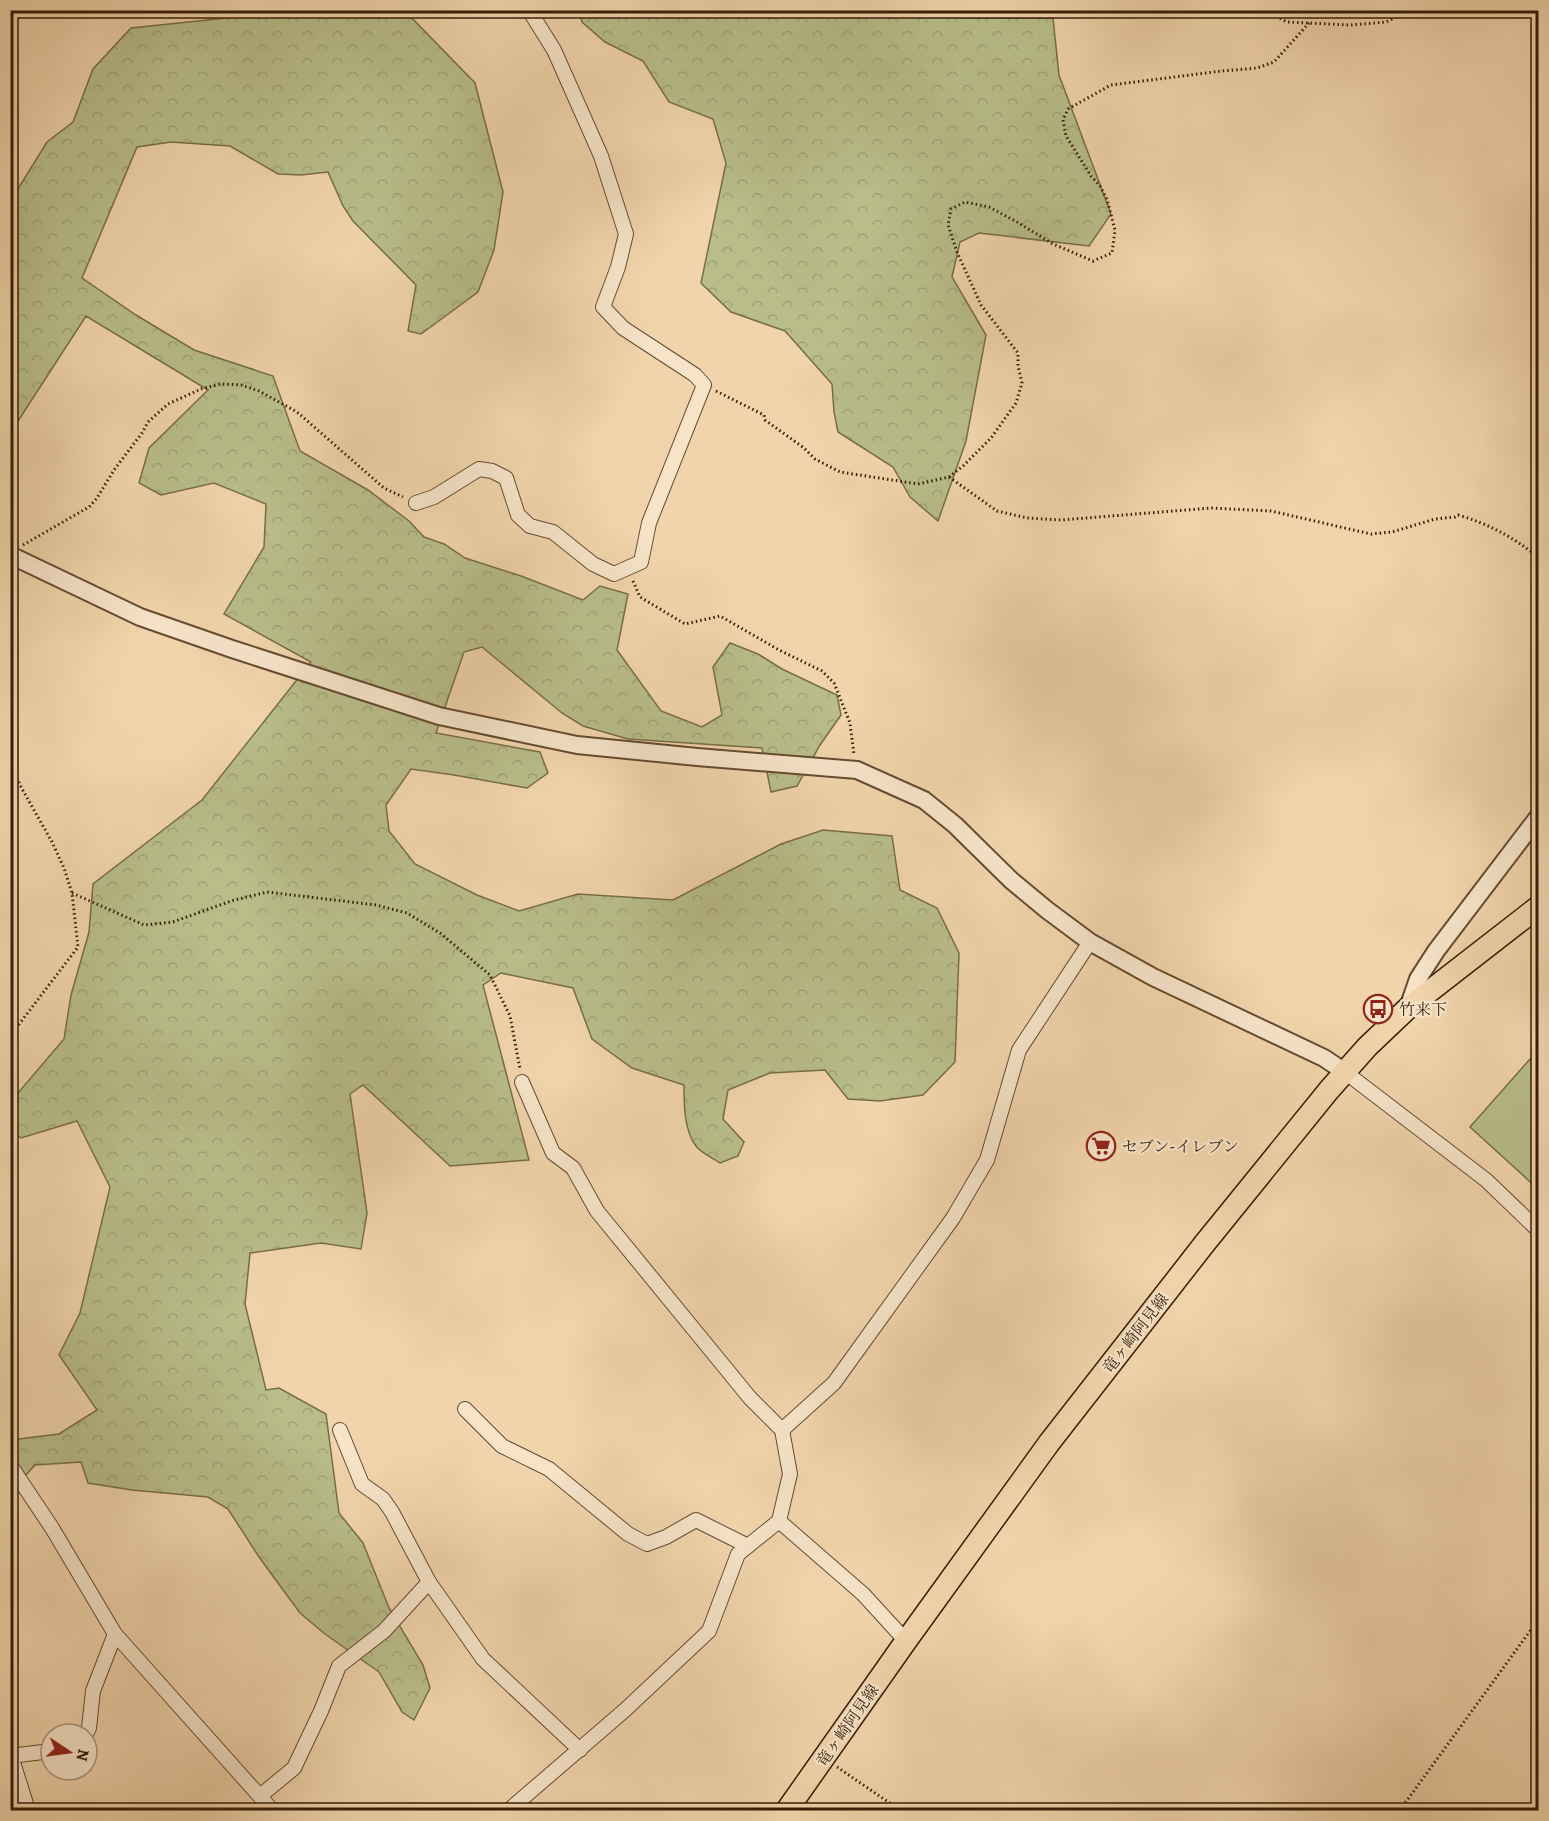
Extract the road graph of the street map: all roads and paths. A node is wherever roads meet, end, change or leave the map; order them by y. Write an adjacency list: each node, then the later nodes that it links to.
1 (529, 10): 5 (street)
2 (1264, 10): 4 (path)
3 (1411, 10): 4 (path)
4 (1309, 23): 6 (path)
5 (704, 385): 6 (path); 10 (street)
6 (949, 477): 9 (path)
7 (416, 503): 8 (path); 10 (street)
8 (15, 551): 12 (street)
9 (1539, 557)
10 (627, 568): 12 (path)
11 (10, 761): 14 (path)
12 (857, 770): 16 (street)
13 (1539, 817): 17 (street)
14 (72, 893): 18 (path); 20 (path)
15 (1539, 907): 17 (main road, 竜ヶ崎阿見線)
16 (1090, 942): 19 (street); 24 (street)
17 (1408, 1008): 19 (main road, 竜ヶ崎阿見線)
18 (10, 1036)
19 (1345, 1072): 21 (street); 31 (main road, 竜ヶ崎阿見線)
20 (522, 1082): 24 (street)
21 (1539, 1230)
22 (465, 1409): 27 (street)
23 (340, 1430): 28 (street)
24 (782, 1430): 26 (street)
25 (10, 1464): 30 (street)
26 (779, 1521): 27 (street); 31 (street)
27 (748, 1546): 33 (street)
28 (429, 1582): 33 (street); 37 (street)
29 (1539, 1620): 43 (path)
30 (115, 1634): 32 (street); 37 (street)
31 (906, 1641): 36 (main road, 竜ヶ崎阿見線)
32 (90, 1722)
33 (580, 1750): 40 (street)
34 (39, 1752): 35 (street)
35 (11, 1756): 38 (street)
36 (824, 1757): 41 (main road, 竜ヶ崎阿見線); 42 (path)
37 (260, 1796): 39 (street)
38 (28, 1810)
39 (272, 1810)
40 (509, 1810)
41 (787, 1810)
42 (900, 1810)
43 (1400, 1810)

